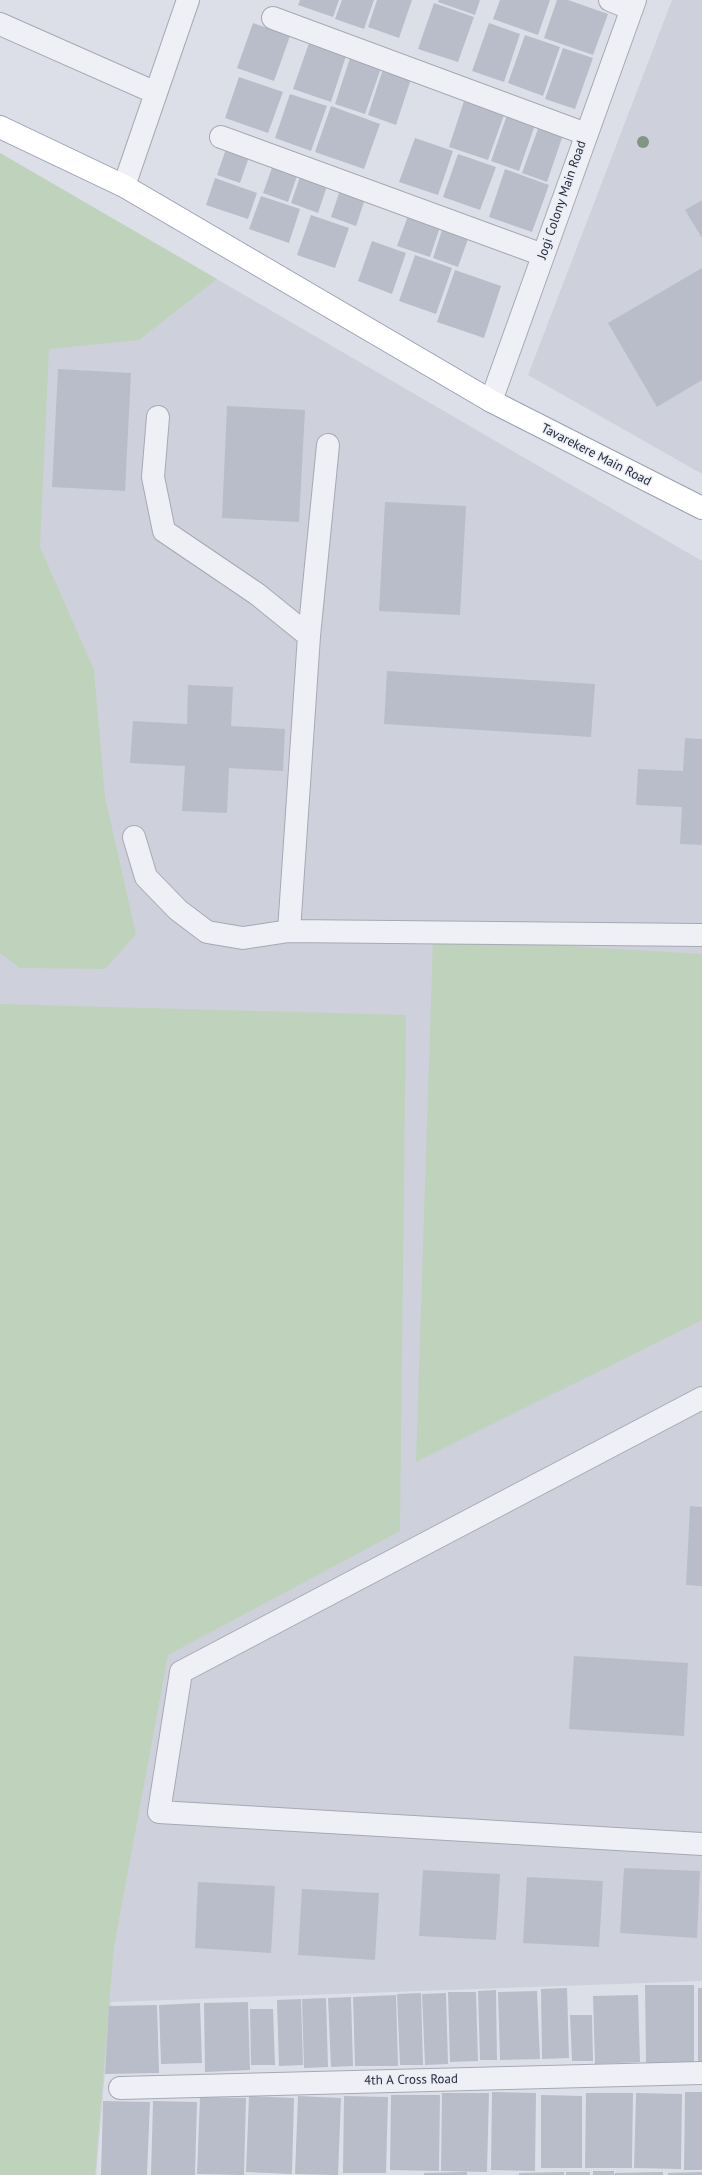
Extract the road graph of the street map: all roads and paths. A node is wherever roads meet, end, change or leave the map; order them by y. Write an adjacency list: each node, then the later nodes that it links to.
1 (188, 0): 6 (street)
2 (610, 0): 3 (street)
3 (634, 4): 8 (street, Jogi Colony Main Road)
4 (273, 18): 8 (street)
5 (0, 24): 6 (street)
6 (156, 92): 10 (street)
7 (0, 127): 10 (main road, Tavarekere Main Road)
8 (586, 134): 11 (street, Jogi Colony Main Road)
9 (221, 137): 11 (street)
10 (124, 186): 12 (main road, Tavarekere Main Road)
11 (543, 255): 12 (street, Jogi Colony Main Road)
12 (491, 401): 15 (main road, Tavarekere Main Road)
13 (158, 417): 16 (street)
14 (328, 445): 16 (street)
15 (702, 508)
16 (309, 636): 18 (street)
17 (134, 837): 18 (street)
18 (289, 931): 19 (street)
19 (702, 935)
20 (702, 1398): 21 (street)
21 (702, 1844)
22 (702, 2073): 23 (street, 4th A Cross Road)
23 (120, 2088)

